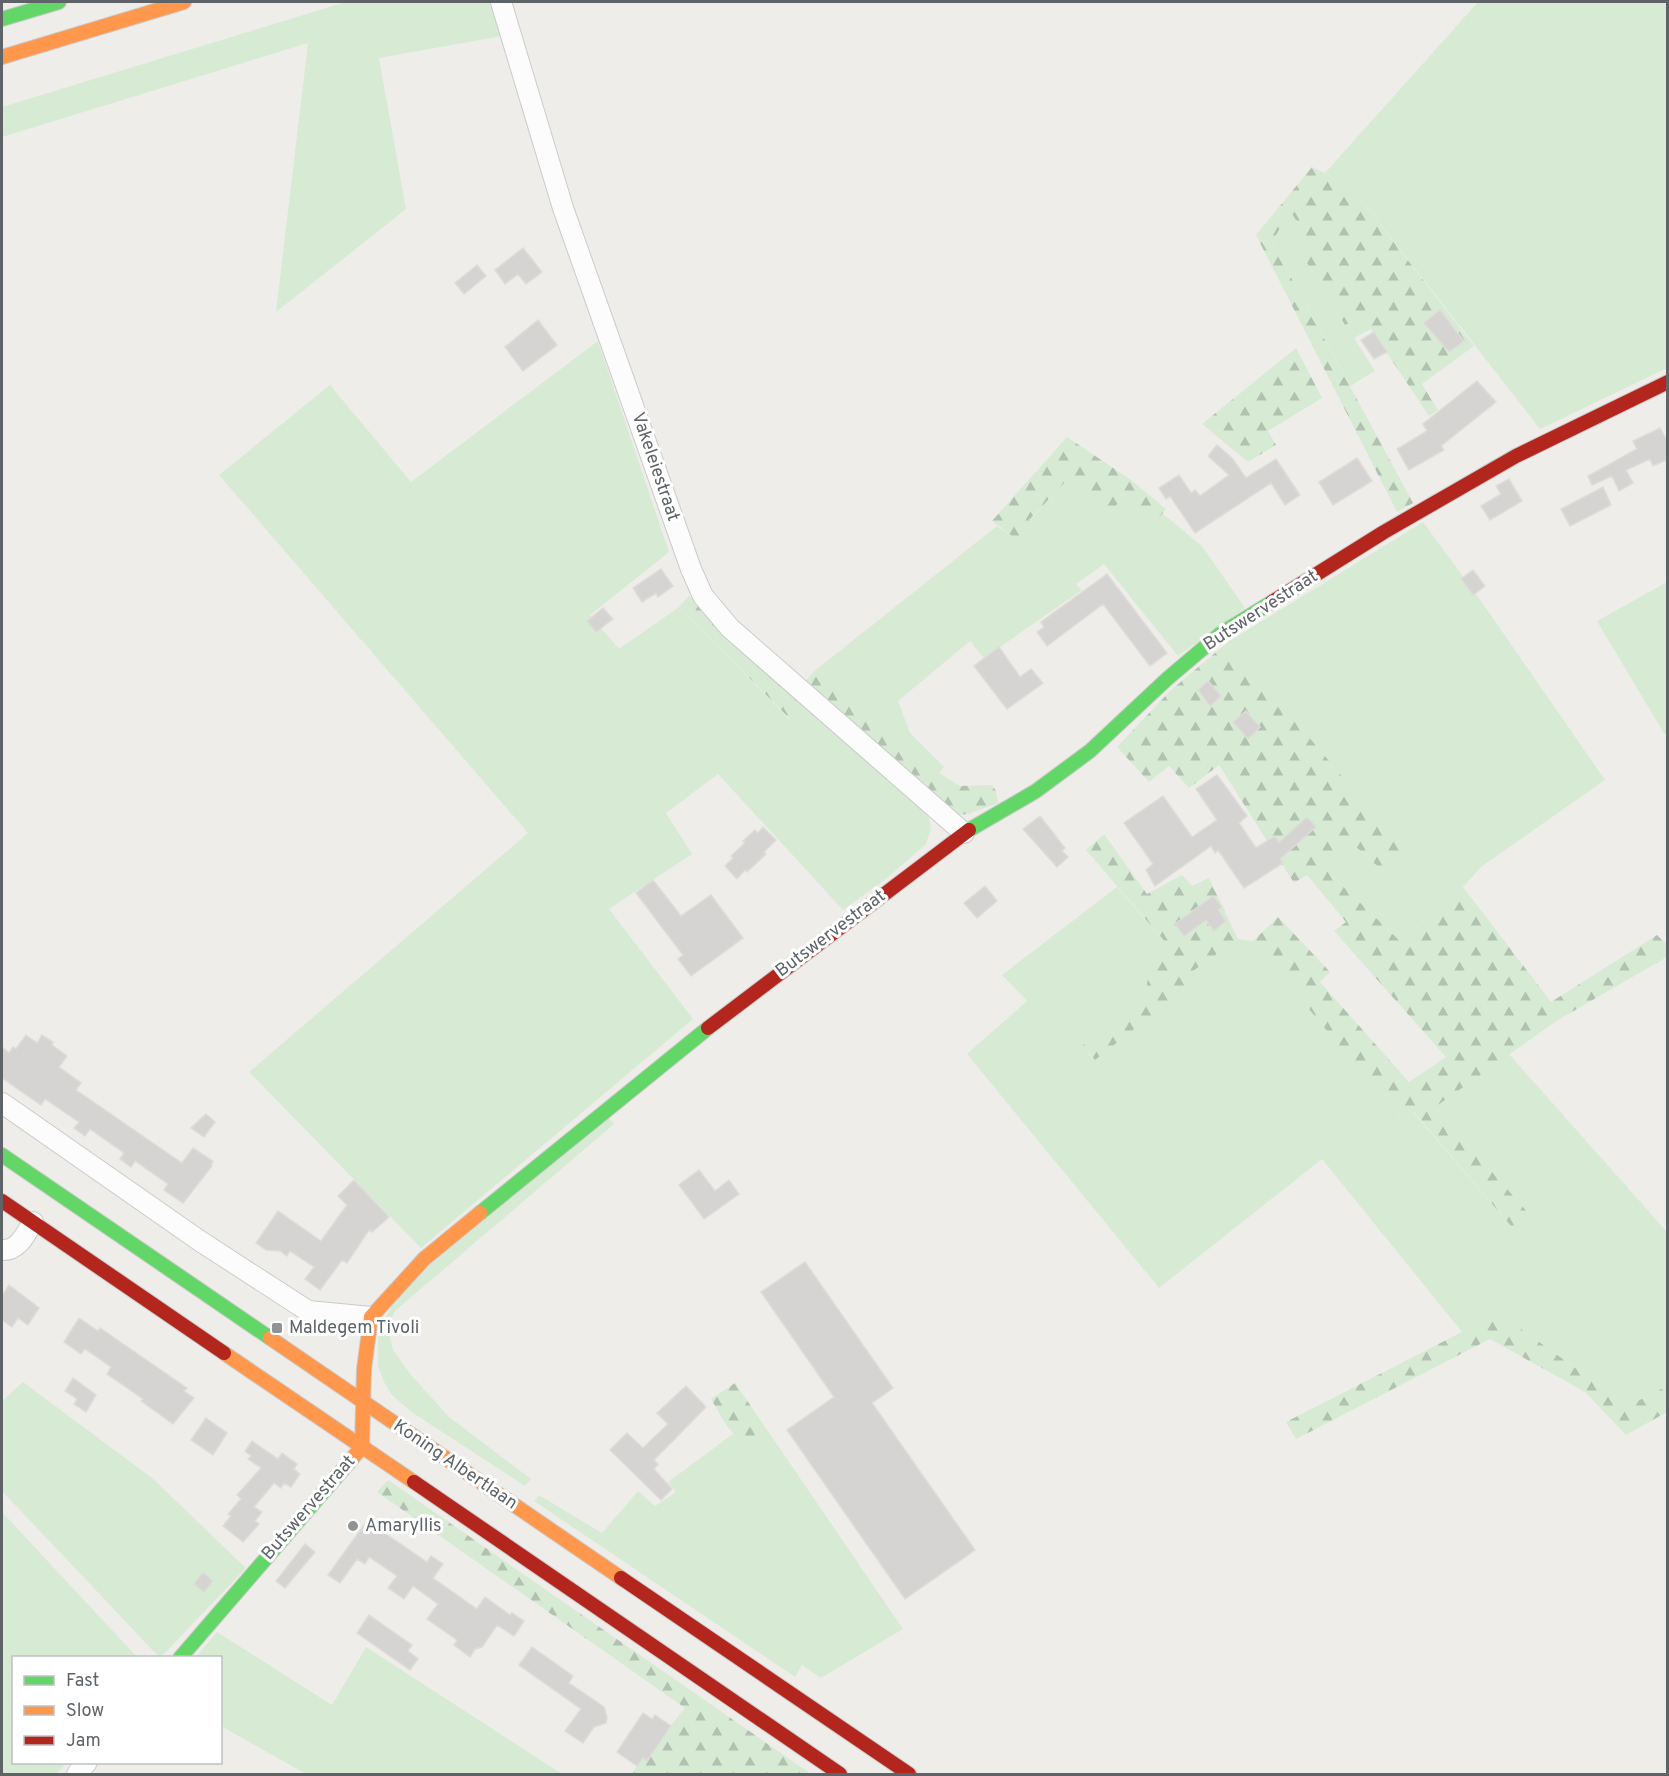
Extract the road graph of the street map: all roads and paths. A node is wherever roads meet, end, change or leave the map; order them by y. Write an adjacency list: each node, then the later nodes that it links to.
1 (59, 2): 4 (main road)
2 (184, 2): 5 (main road)
3 (501, 2): 7 (street, Vakeleiestraat)
4 (2, 19)
5 (2, 57)
6 (1668, 382): 7 (main road, Butswervestraat)
7 (964, 833): 13 (main road, Butswervestraat)
8 (2, 1103): 13 (street)
9 (2, 1155): 14 (main road, Koning Albertlaan)
10 (2, 1201): 11 (main road)
11 (33, 1222): 12 (street); 15 (main road)
12 (2, 1250)
13 (371, 1317): 14 (main road, Butswervestraat)
14 (363, 1402): 15 (main road, Butswervestraat); 18 (main road, Koning Albertlaan)
15 (362, 1448): 16 (main road, Butswervestraat); 17 (main road)
16 (182, 1656)
17 (840, 1774)
18 (909, 1774)

